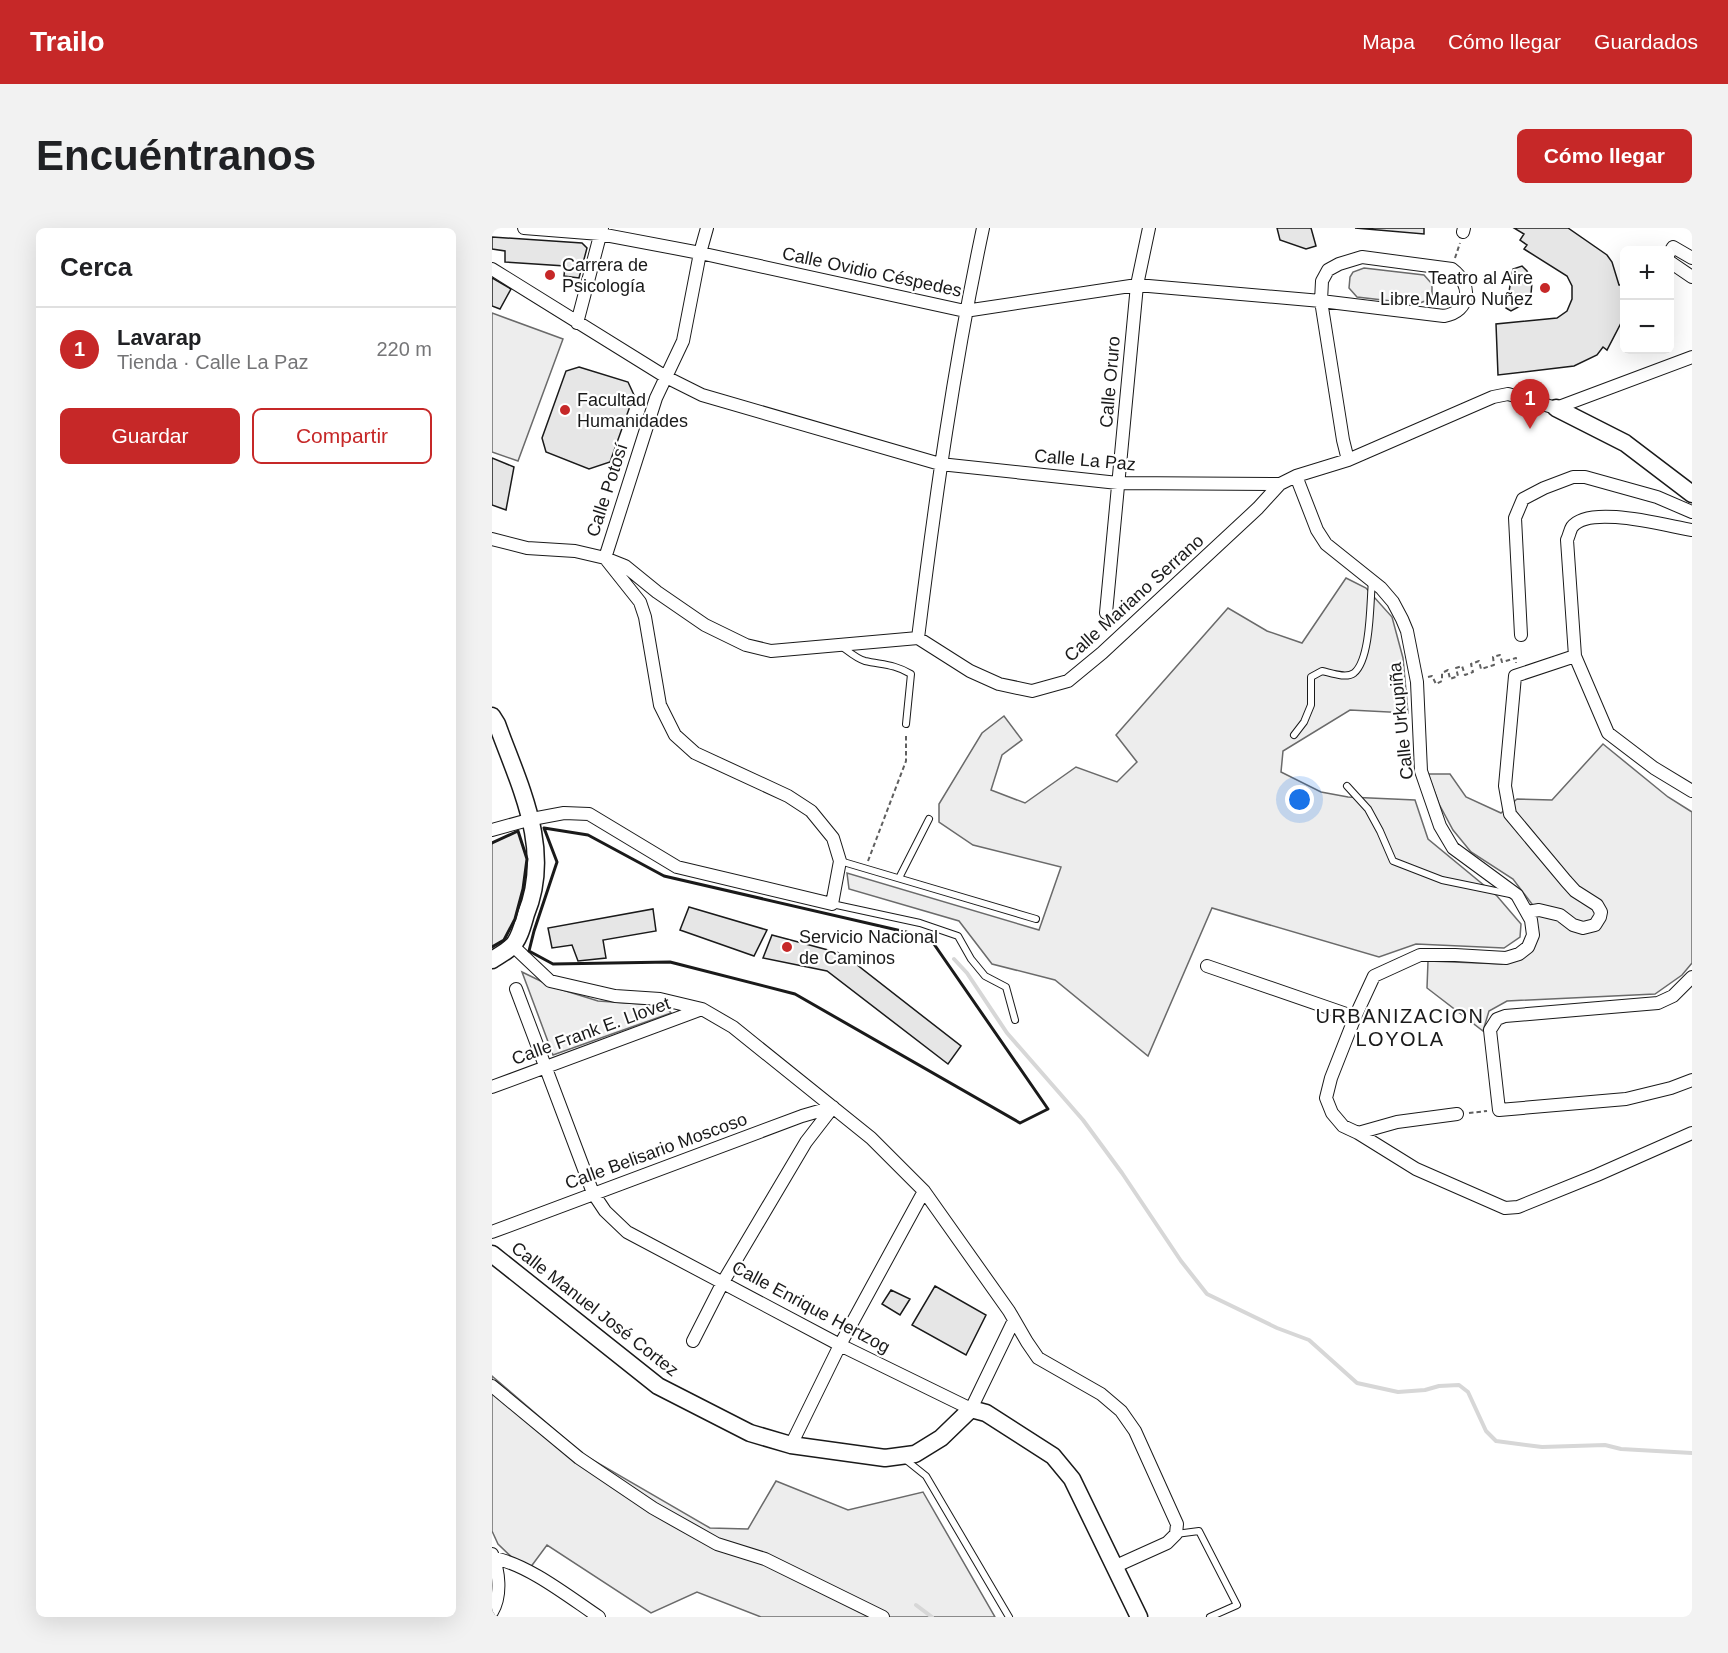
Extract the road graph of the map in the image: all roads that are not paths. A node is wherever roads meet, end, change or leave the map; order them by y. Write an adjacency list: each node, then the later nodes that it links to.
1 (524, 228): 5 (street, Calle Ovidio Céspedes)
2 (707, 228): 7 (street, Calle Potosí)
3 (983, 228): 14 (street)
4 (1149, 228): 12 (street, Calle Oruro)
5 (601, 231): 7 (street, Calle Ovidio Céspedes); 15 (street)
6 (1674, 247): 8 (street)
7 (700, 253): 14 (street, Calle Ovidio Céspedes); 17 (street, Calle Potosí)
8 (1692, 258)
9 (1674, 265): 11 (street)
10 (492, 269): 15 (street, Calle La Paz)
11 (1692, 277)
12 (1137, 285): 13 (street, Calle Ovidio Céspedes); 14 (street, Calle Ovidio Céspedes); 22 (street, Calle Oruro)
13 (1321, 301): 13 (street, Calle Ovidio Céspedes); 19 (street)
14 (965, 311): 20 (street)
15 (578, 323): 17 (street, Calle La Paz)
16 (1692, 357): 18 (street)
17 (666, 376): 20 (street, Calle La Paz); 28 (street, Calle Potosí)
18 (1556, 408): 19 (street, Calle La Paz); 24 (street)
19 (1348, 460): 21 (street, Calle La Paz)
20 (940, 464): 22 (street, Calle La Paz); 32 (street)
21 (1296, 476): 23 (street, Calle La Paz); 29 (street, Calle Urkupiña)
22 (1118, 483): 23 (street, Calle La Paz); 30 (street, Calle Oruro)
23 (1280, 484): 32 (street, Calle Mariano Serrano)
24 (1692, 494)
25 (1692, 512): 31 (street)
26 (1692, 530): 34 (street)
27 (492, 538): 28 (street)
28 (605, 558): 33 (street); 43 (street)
29 (1372, 580): 37 (lane); 45 (street, Calle Urkupiña)
30 (1106, 613)
31 (1521, 635)
32 (918, 639): 33 (street)
33 (840, 646): 36 (lane)
34 (1575, 656): 39 (street); 47 (street)
35 (492, 716): 40 (street)
36 (906, 724)
37 (1294, 735)
38 (1347, 786): 45 (lane)
39 (1692, 791)
40 (532, 819): 42 (street); 46 (street); 49 (street)
41 (929, 819): 44 (lane)
42 (492, 830)
43 (840, 861): 44 (lane); 46 (street)
44 (899, 878): 48 (lane)
45 (1517, 895): 47 (street, Calle Urkupiña)
46 (832, 904): 56 (lane)
47 (1527, 912): 55 (street, Calle Urkupiña)
48 (1036, 919)
49 (513, 946): 50 (street); 54 (street)
50 (492, 960)
51 (1207, 966): 55 (street)
52 (1692, 977): 58 (street)
53 (516, 989): 57 (street, Calle Enrique Hertzog)
54 (702, 1009): 57 (street, Calle Frank E. Llovet); 60 (street)
55 (1355, 1017): 62 (street, Calle Urkupiña)
56 (1015, 1020)
57 (546, 1067): 59 (street, Calle Frank E. Llovet); 65 (street, Calle Enrique Hertzog)
58 (1692, 1080)
59 (492, 1087)
60 (833, 1107): 64 (street); 65 (street, Calle Belisario Moscoso); 68 (street)
61 (1457, 1114): 62 (street)
62 (1358, 1133): 63 (street)
63 (1692, 1133)
64 (924, 1191): 69 (street); 71 (street)
65 (593, 1193): 66 (street, Calle Belisario Moscoso); 68 (street, Calle Enrique Hertzog)
66 (492, 1232)
67 (492, 1254): 74 (street, Calle Manuel José Cortez)
68 (723, 1282): 70 (street); 71 (street, Calle Enrique Hertzog)
69 (1014, 1320): 73 (street); 76 (street)
70 (693, 1341)
71 (840, 1345): 73 (street, Calle Enrique Hertzog); 74 (street)
72 (492, 1386): 82 (street)
73 (970, 1408): 75 (street, Calle Manuel José Cortez); 78 (street, Calle Enrique Hertzog)
74 (791, 1445): 75 (street, Calle Manuel José Cortez)
75 (900, 1456): 83 (lane)
76 (1176, 1534): 78 (street); 85 (lane)
77 (493, 1556): 79 (street); 80 (street)
78 (1116, 1566): 84 (street, Calle Enrique Hertzog)
79 (492, 1612)
80 (584, 1612): 81 (street)
81 (599, 1617)
82 (884, 1617)
83 (1009, 1617)
84 (1139, 1617)
85 (1210, 1617)

